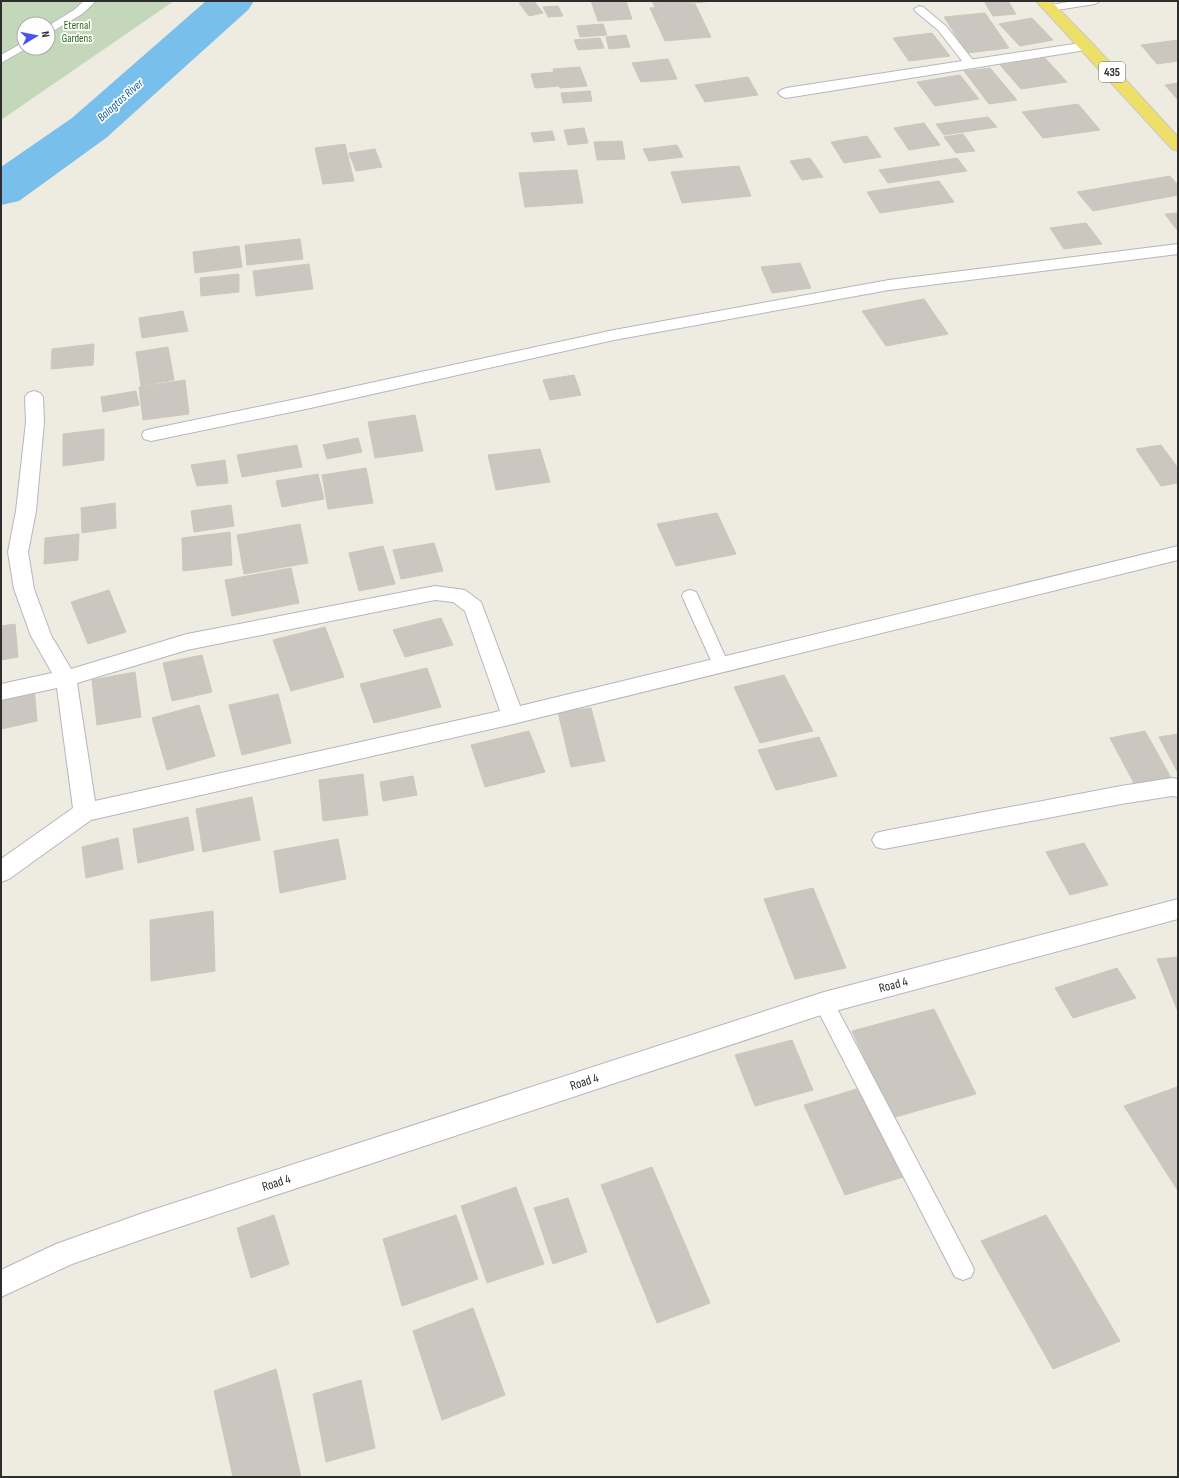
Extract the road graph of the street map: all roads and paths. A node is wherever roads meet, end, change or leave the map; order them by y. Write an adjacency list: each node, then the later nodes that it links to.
1 (91, 1): 5 (lane)
2 (1095, 1): 3 (lane)
3 (1047, 4): 6 (main road, 435)
4 (919, 9): 9 (lane)
5 (56, 26)
6 (1087, 46): 9 (street); 11 (main road, 435)
7 (16, 50): 8 (lane)
8 (1, 60)
9 (970, 64): 10 (street)
10 (786, 93)
11 (1178, 146)
12 (1178, 249): 14 (street)
13 (34, 398): 18 (street)
14 (151, 436)
15 (1178, 553): 17 (street)
16 (690, 596): 17 (lane)
17 (721, 665): 20 (street)
18 (66, 678): 19 (street); 20 (street); 22 (street)
19 (1, 692)
20 (513, 716): 22 (street)
21 (1178, 788): 23 (street)
22 (85, 812): 24 (street)
23 (884, 840)
24 (1, 872)
25 (1178, 909): 26 (street, Road 4)
26 (824, 1003): 27 (lane); 28 (street, Road 4)
27 (963, 1270)
28 (1, 1284)

